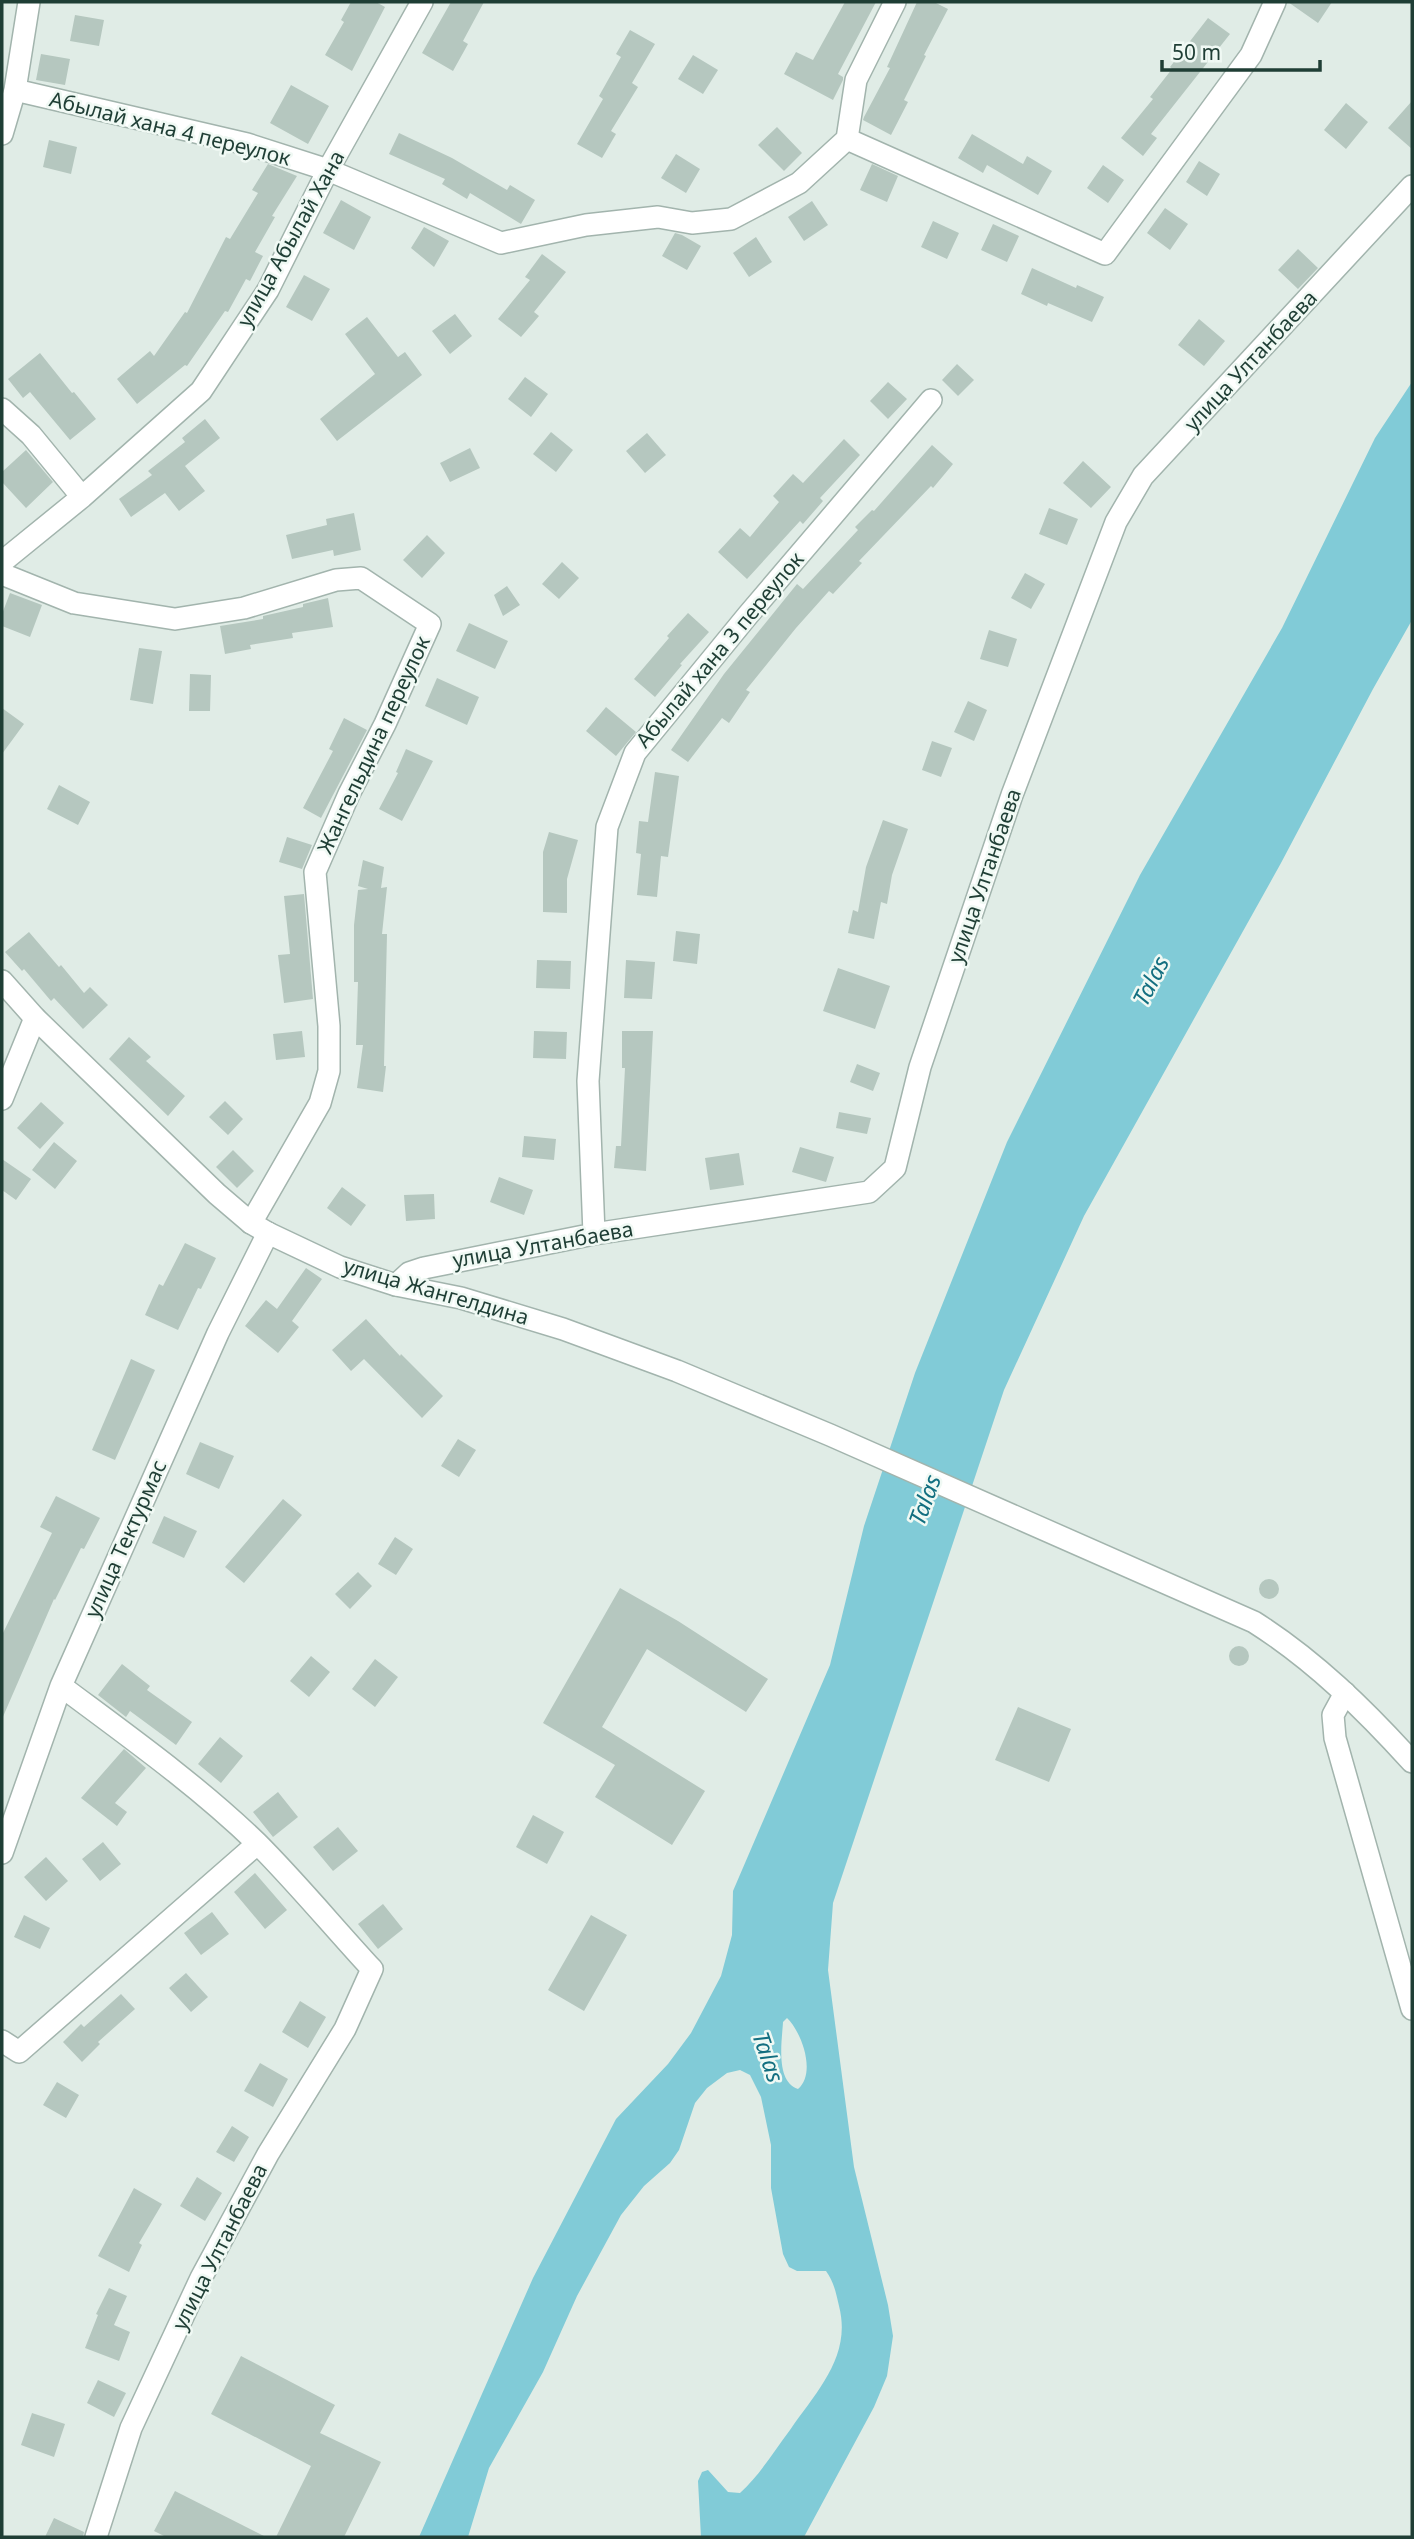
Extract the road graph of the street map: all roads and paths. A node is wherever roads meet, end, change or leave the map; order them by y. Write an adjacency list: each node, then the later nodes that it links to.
1 (29, 2): 5 (street)
2 (422, 2): 8 (street, улица Абылай Хана)
3 (895, 2): 7 (street)
4 (1275, 2): 7 (street)
5 (15, 90): 6 (street); 8 (street, Абылай хана 4 переулок)
6 (2, 134)
7 (846, 139): 8 (street, Абылай хана 4 переулок)
8 (328, 170): 12 (street, улица Абылай Хана)
9 (1412, 186): 19 (street, улица Ултанбаева)
10 (931, 400): 19 (street, Абылай хана 3 переулок)
11 (2, 409): 12 (street)
12 (82, 497): 13 (street, улица Абылай Хана)
13 (2, 562)
14 (2, 573): 18 (street, Жангельдина переулок)
15 (2, 981): 16 (street, улица Жангелдина)
16 (35, 1018): 17 (street); 18 (street, улица Жангелдина)
17 (2, 1099)
18 (260, 1228): 20 (street, улица Жангелдина); 21 (street, улица Тектурмас)
19 (594, 1234): 20 (street, улица Ултанбаева)
20 (396, 1285): 22 (street, улица Жангелдина)
21 (61, 1686): 24 (street); 25 (street, улица Тектурмас)
22 (1345, 1693): 23 (street, улица Жангелдина); 26 (street)
23 (1412, 1762)
24 (257, 1844): 27 (street); 28 (street, улица Ултанбаева)
25 (2, 1853)
26 (1412, 2009)
27 (2, 2041)
28 (96, 2537)

